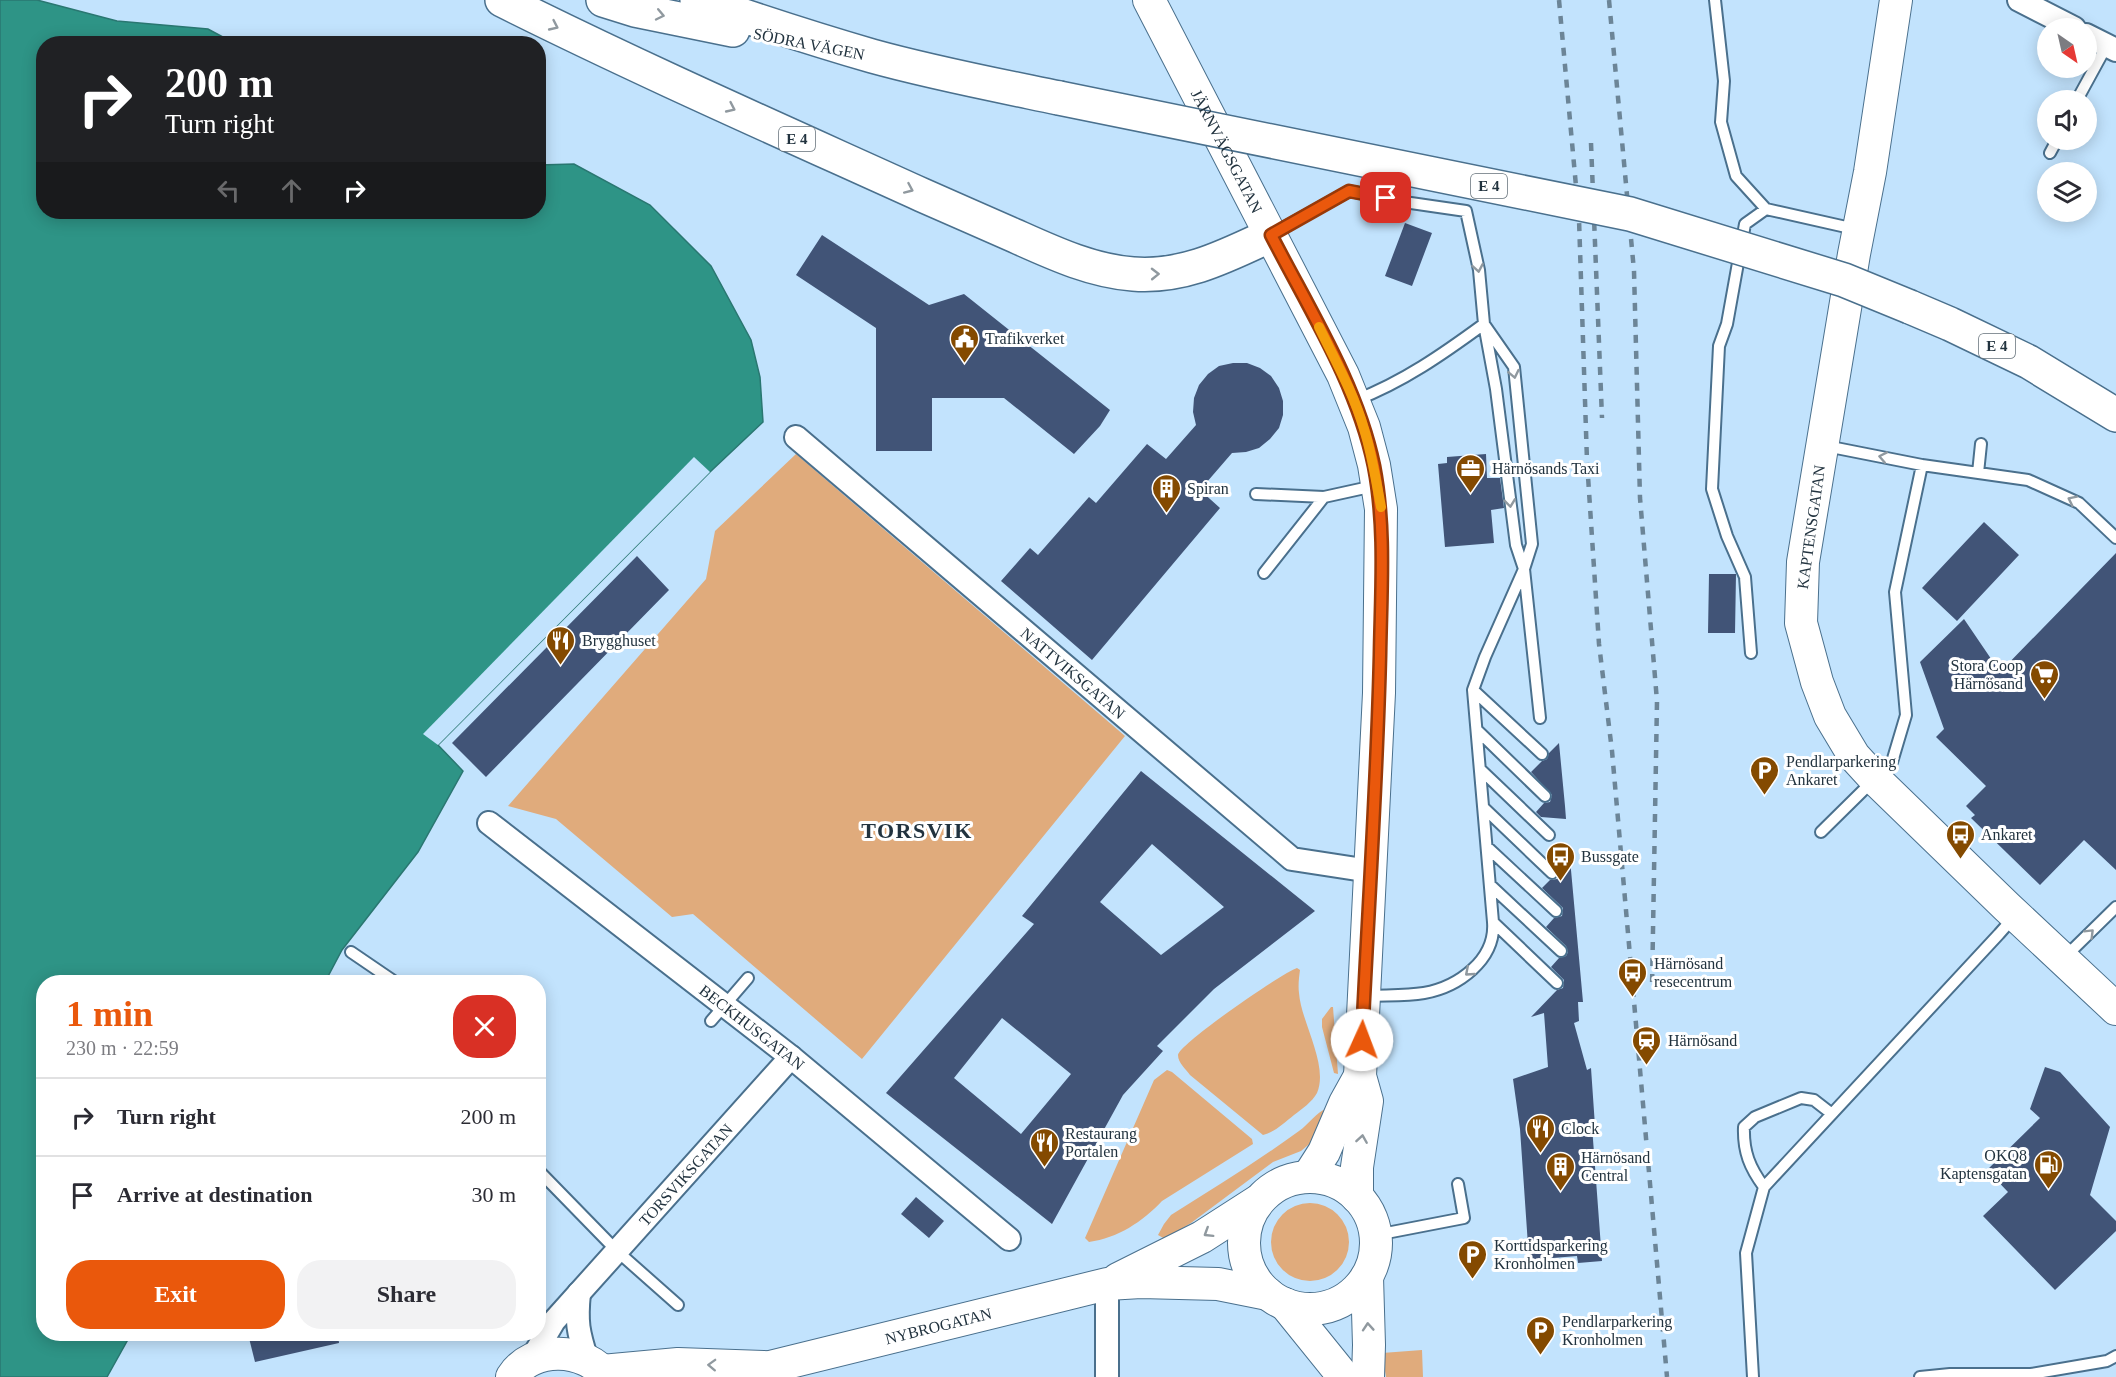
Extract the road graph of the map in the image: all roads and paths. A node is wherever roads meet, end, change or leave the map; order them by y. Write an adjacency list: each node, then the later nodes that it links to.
1 (502, 0): 17 (highway, E 4, one-way to 17)
2 (603, 0): 11 (highway, SÖDRA VÄGEN / E 4, one-way to 11)
3 (697, 0): 11 (highway, SÖDRA VÄGEN / E 4)
4 (1149, 0): 17 (main road, JÄRNVÄGSGATAN)
5 (1715, 0): 15 (lane)
6 (1896, 0): 16 (main road, KAPTENSGATAN)
7 (2019, 0): 8 (street)
8 (2054, 18)
9 (2097, 41): 10 (street)
10 (2111, 48): 12 (lane)
11 (873, 56): 20 (highway, E 4, bridge)
12 (2084, 90)
13 (2052, 150): 14 (lane)
14 (2050, 153)
15 (1766, 209): 16 (lane); 32 (lane)
16 (1859, 230): 23 (main road, KAPTENSGATAN)
17 (1271, 235): 18 (lane, one-way to 18); 19 (main road, JÄRNVÄGSGATAN)
18 (1484, 324): 19 (lane); 30 (lane, one-way to 30); 30 (lane, one-way to 30)
19 (1353, 401): 26 (main road, JÄRNVÄGSGATAN)
20 (2116, 415)
21 (796, 436): 45 (street, NATTVIKSGATAN)
22 (1982, 444): 25 (lane)
23 (1822, 445): 24 (lane, one-way to 23); 38 (main road, KAPTENSGATAN)
24 (1922, 465): 25 (lane); 38 (lane)
25 (1978, 473): 29 (lane, one-way to 25)
26 (1377, 486): 28 (lane); 45 (main road, JÄRNVÄGSGATAN)
27 (1256, 494): 28 (lane)
28 (1324, 497): 31 (lane)
29 (2116, 538)
30 (1524, 569): 33 (lane); 34 (lane)
31 (1264, 573)
32 (1750, 653)
33 (1473, 690): 35 (lane); 36 (lane)
34 (1540, 718)
35 (1478, 731): 37 (lane); 39 (lane)
36 (1542, 754)
37 (1481, 770): 40 (lane); 43 (lane)
38 (1875, 780): 42 (lane); 50 (main road, KAPTENSGATAN)
39 (1545, 796)
40 (1484, 808): 44 (lane); 46 (lane)
41 (489, 823): 60 (street, BECKHUSGATAN)
42 (1821, 832)
43 (1549, 835)
44 (1487, 847): 47 (lane); 49 (lane)
45 (1370, 871): 58 (main road, JÄRNVÄGSGATAN)
46 (1552, 873)
47 (1490, 885): 51 (lane); 52 (lane)
48 (2116, 907): 54 (lane, one-way to 48)
49 (1556, 911)
50 (2015, 915): 54 (main road, KAPTENSGATAN); 63 (lane)
51 (1494, 922): 57 (lane); 58 (lane, one-way to 58)
52 (1560, 951)
53 (351, 952): 55 (lane)
54 (2062, 959): 59 (main road, KAPTENSGATAN)
55 (385, 975)
56 (748, 978): 60 (lane)
57 (1557, 983)
58 (1364, 996): 62 (main road, JÄRNVÄGSGATAN)
59 (2116, 1009)
60 (718, 1013): 61 (street, BECKHUSGATAN)
61 (791, 1057): 71 (street, BECKHUSGATAN); 72 (street, TORSVIKSGATAN)
62 (1360, 1076): 64 (main road, JÄRNVÄGSGATAN); 68 (main road, JÄRNVÄGSGATAN, one-way to 62)
63 (1832, 1114): 67 (lane); 67 (lane)
64 (1308, 1177): 68 (main road); 69 (main road)
65 (546, 1178): 72 (lane)
66 (1458, 1184): 70 (lane)
67 (1764, 1187): 88 (lane)
68 (1357, 1197): 70 (main road)
69 (1258, 1202): 74 (main road, NYBROGATAN, one-way to 74); 76 (main road)
70 (1376, 1235): 73 (main road)
71 (1009, 1239)
72 (616, 1251): 75 (street, TORSVIKSGATAN); 77 (lane)
73 (1366, 1277): 76 (main road); 87 (main road, one-way to 73)
74 (1107, 1284): 76 (main road, NYBROGATAN); 81 (main road, NYBROGATAN); 85 (street)
75 (579, 1293): 78 (street, TORSVIKSGATAN); 83 (street)
76 (1276, 1299): 86 (main road)
77 (678, 1305)
78 (546, 1333)
79 (540, 1341): 82 (street, TORSVIKSGATAN)
80 (2116, 1356): 89 (lane)
81 (771, 1367): 83 (main road, NYBROGATAN, one-way to 83); 84 (main road, NYBROGATAN)
82 (521, 1369): 83 (main road, NYBROGATAN)
83 (599, 1369)
84 (741, 1377)
85 (1107, 1377)
86 (1344, 1377)
87 (1368, 1377)
88 (1753, 1377)
89 (1920, 1377)

